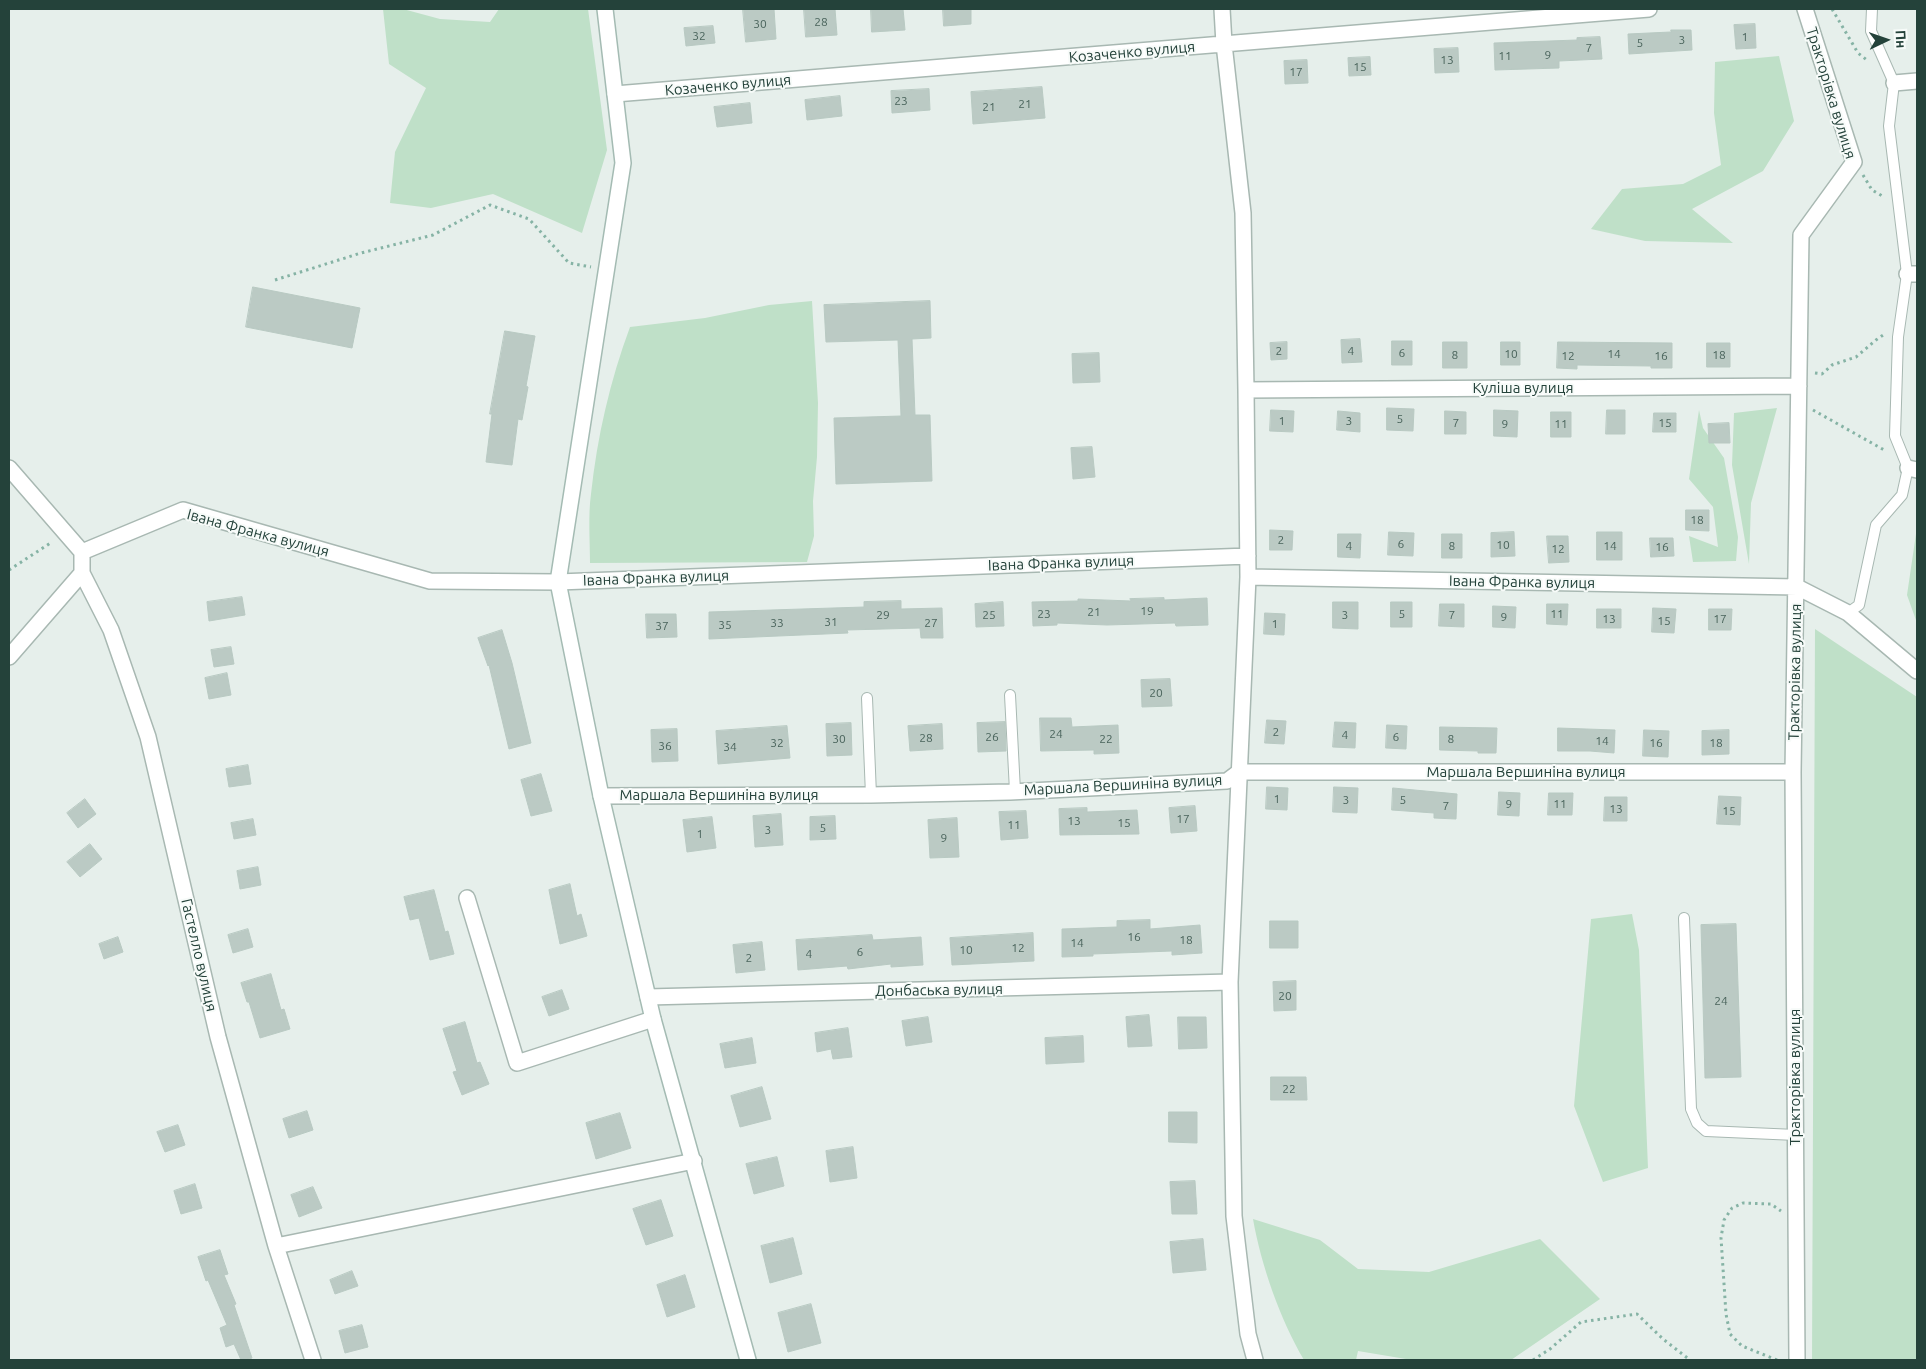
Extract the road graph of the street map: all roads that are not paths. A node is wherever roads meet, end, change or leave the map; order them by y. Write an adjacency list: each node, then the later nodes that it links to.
1 (605, 9): 9 (street)
2 (1222, 9): 6 (street)
3 (1649, 9): 6 (street, Козаченко вулиця)
4 (1805, 9): 11 (street, Тракторівка вулиця)
5 (1872, 9): 8 (lane)
6 (1224, 44): 9 (street, Козаченко вулиця); 12 (street)
7 (1917, 81): 8 (street)
8 (1894, 83): 10 (lane)
9 (615, 94): 19 (street)
10 (1912, 274): 14 (lane)
11 (1799, 379): 12 (street, Куліша вулиця); 20 (street, Тракторівка вулиця)
12 (1246, 390): 16 (street)
13 (9, 468): 15 (street)
14 (1912, 469): 21 (lane)
15 (82, 552): 17 (street, Гастелло вулиця); 19 (street, Івана Франка вулиця)
16 (1248, 556): 18 (street); 19 (street, Івана Франка вулиця)
17 (82, 573): 22 (street); 38 (street, Гастелло вулиця)
18 (1248, 577): 20 (street, Івана Франка вулиця); 26 (street)
19 (558, 582): 30 (street)
20 (1797, 587): 21 (street); 27 (street, Тракторівка вулиця)
21 (1848, 613): 23 (street)
22 (9, 657)
23 (1917, 671)
24 (1010, 695): 28 (lane)
25 (867, 698): 29 (lane)
26 (1239, 772): 27 (street, Маршала Вершиніна вулиця); 28 (street, Маршала Вершиніна вулиця); 33 (street)
27 (1794, 772): 36 (street, Тракторівка вулиця)
28 (1015, 791): 29 (street, Маршала Вершиніна вулиця)
29 (870, 794): 30 (street, Маршала Вершиніна вулиця)
30 (601, 796): 34 (street)
31 (467, 898): 35 (street)
32 (1684, 918): 36 (lane)
33 (1230, 982): 34 (street, Донбаська вулиця); 41 (street)
34 (648, 997): 35 (street)
35 (652, 1019): 37 (street)
36 (1796, 1135): 42 (street, Тракторівка вулиця)
37 (694, 1161): 38 (street); 40 (street)
38 (276, 1246): 39 (street, Гастелло вулиця)
39 (313, 1360)
40 (748, 1360)
41 (1255, 1360)
42 (1797, 1360)

